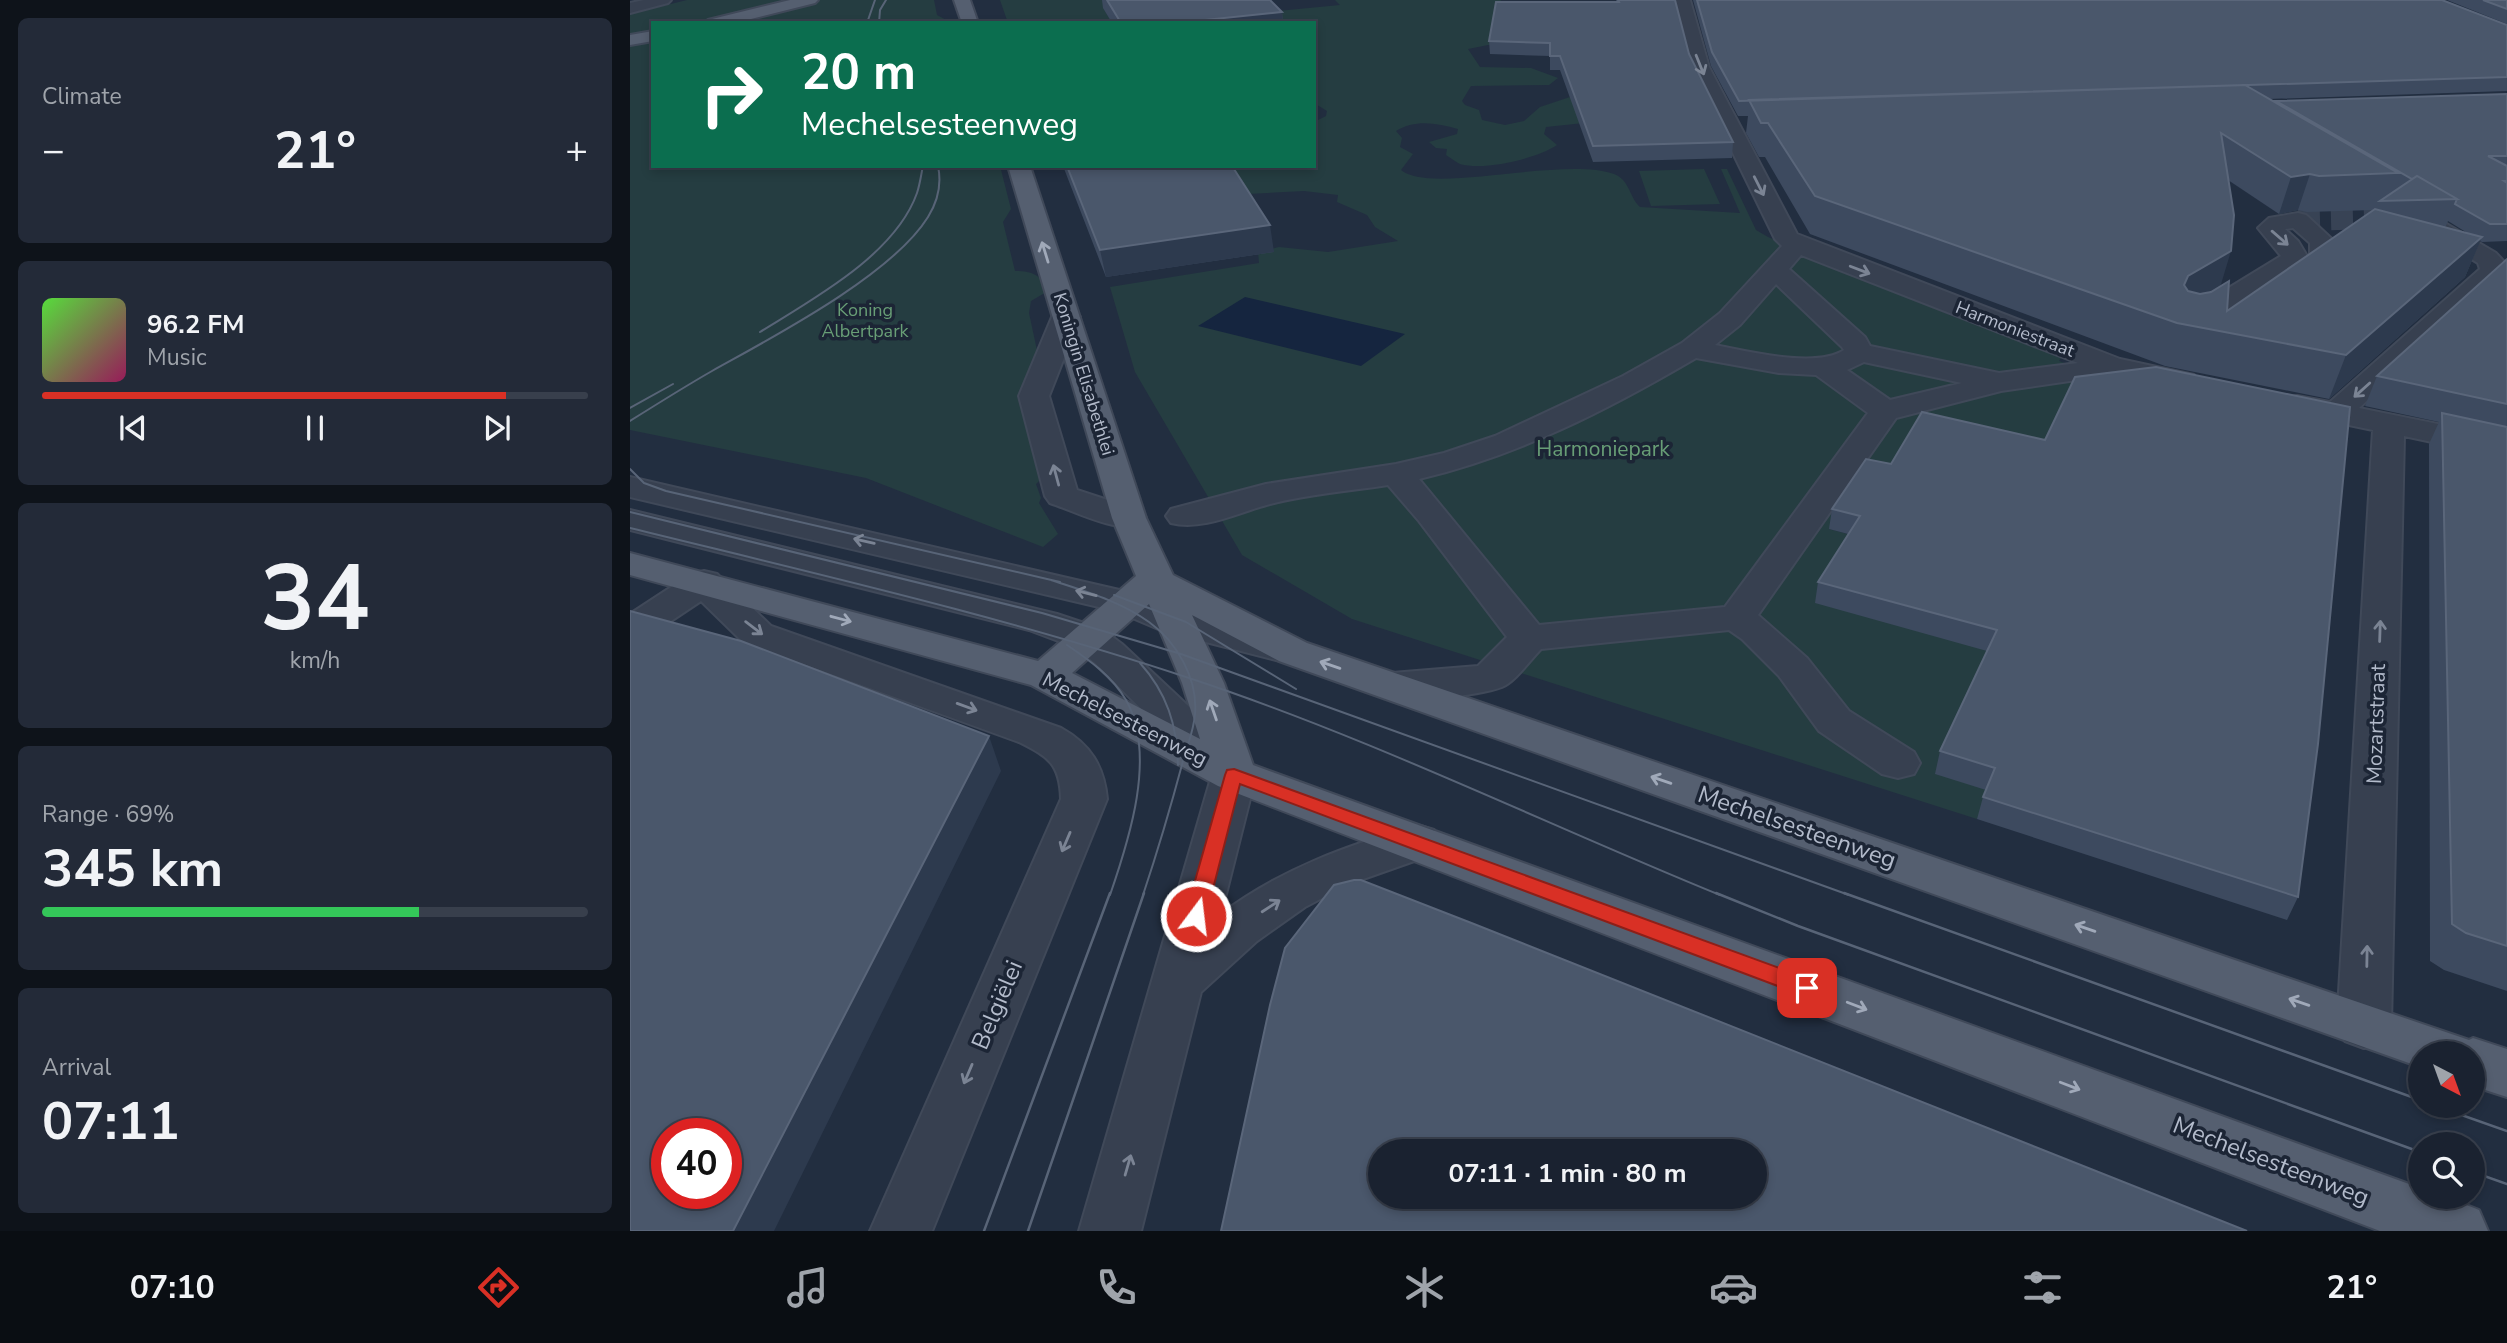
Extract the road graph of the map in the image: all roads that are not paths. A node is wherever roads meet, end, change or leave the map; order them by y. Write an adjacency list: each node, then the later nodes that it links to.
1 (663, 0): 5 (street)
2 (810, 0): 6 (main road)
3 (962, 0): 7 (main road)
4 (1682, 0): 11 (street, one-way to 11)
5 (630, 8)
6 (722, 21)
7 (969, 21)
8 (651, 36): 9 (main road)
9 (630, 40)
10 (1756, 124): 11 (street)
11 (1729, 125): 14 (street, one-way to 14)
12 (1020, 168): 17 (main road, Koningin Elisabethlei, one-way to 12)
13 (2407, 210): 26 (street, one-way to 26)
14 (1797, 245): 16 (street); 21 (street, Harmoniestraat, one-way to 21)
15 (2318, 262): 15 (street, one-way to 15)
16 (1774, 269): 18 (street); 19 (street)
17 (1066, 317): 32 (main road, Koningin Elisabethlei); 32 (street, one-way to 17)
18 (1692, 349): 20 (street); 29 (street)
19 (1859, 352): 20 (street); 22 (street)
20 (1822, 366): 25 (street)
21 (2112, 366): 22 (street); 23 (street, Harmoniestraat)
22 (2001, 382): 25 (street)
23 (2217, 388)
24 (2270, 399): 26 (street)
25 (1885, 411): 37 (street)
26 (2336, 413): 27 (street)
27 (2389, 424): 28 (street); 49 (street, Mozartstraat, one-way to 27)
28 (2507, 448)
29 (1396, 474): 31 (street); 41 (street)
30 (630, 487): 36 (street, one-way to 30)
31 (1183, 516)
32 (1129, 518): 36 (main road, Koningin Elisabethlei)
33 (630, 520): 40 (street)
34 (630, 564): 35 (main road, Mechelsesteenweg)
35 (704, 582): 39 (street); 43 (main road, Mechelsesteenweg, one-way to 43); 53 (street, Belgiëlei, one-way to 53)
36 (1141, 591): 38 (main road, Koningin Elisabethlei); 40 (main road); 42 (main road, Mechelsesteenweg)
37 (1737, 618): 41 (street); 45 (street)
38 (1177, 623): 40 (street); 42 (street); 46 (main road, Koningin Elisabethlei, one-way to 38)
39 (630, 631)
40 (1088, 638): 43 (main road); 46 (street)
41 (1529, 638): 44 (street)
42 (1293, 652): 44 (main road, Mechelsesteenweg, one-way to 42)
43 (1045, 676): 46 (main road, Mechelsesteenweg)
44 (1392, 687): 49 (main road, Mechelsesteenweg, one-way to 44)
45 (1898, 763)
46 (1234, 775): 47 (main road, Mechelsesteenweg); 48 (street)
47 (1417, 842): 48 (street, one-way to 47); 55 (main road, Mechelsesteenweg, one-way to 55)
48 (1180, 980): 54 (street, one-way to 48)
49 (2364, 1025): 50 (main road, Mechelsesteenweg)
50 (2411, 1041)
51 (2485, 1066): 52 (main road)
52 (2507, 1073)
53 (901, 1231)
54 (1110, 1231)
55 (2457, 1231)

